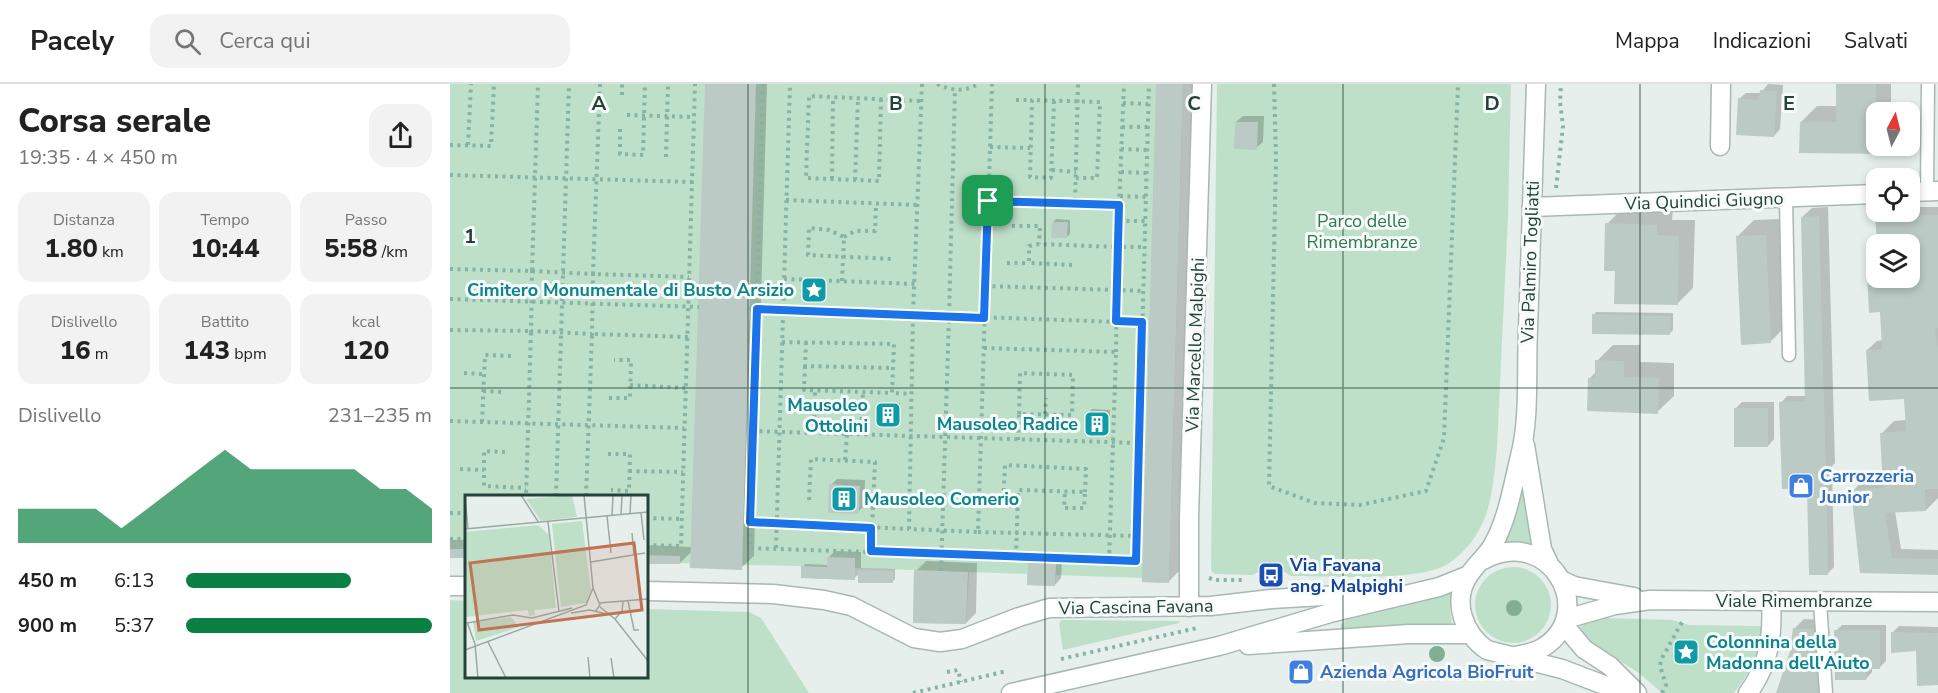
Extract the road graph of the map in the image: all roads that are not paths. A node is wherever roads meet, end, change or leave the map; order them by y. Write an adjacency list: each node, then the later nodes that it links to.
1 (1203, 84): 22 (street, Via Marcello Malpighi)
2 (1536, 84): 9 (street, Via Palmiro Togliatti)
3 (1721, 84): 5 (street)
4 (1928, 84): 6 (lane)
5 (1720, 146)
6 (1925, 192)
7 (1866, 194): 8 (street, Via Quindici Giugno)
8 (1786, 198): 9 (street, Via Quindici Giugno); 10 (lane)
9 (1532, 207): 11 (street, Via Palmiro Togliatti)
10 (1789, 355)
11 (1524, 440): 12 (street); 13 (street)
12 (1481, 561): 13 (street); 14 (street)
13 (1549, 564): 15 (street)
14 (1469, 575): 16 (street); 24 (street)
15 (1561, 580): 18 (street); 23 (street)
16 (1424, 590): 22 (street, Via Cascina Favana); 25 (street)
17 (648, 591): 22 (street, Via Cascina Favana)
18 (1650, 600): 19 (street, Viale Rimembranze); 23 (street)
19 (1771, 602): 20 (street, Viale Rimembranze); 30 (street)
20 (1820, 602): 21 (street, Viale Rimembranze); 31 (lane)
21 (1938, 602)
22 (1189, 607)
23 (1565, 622): 26 (street); 29 (street)
24 (1470, 634): 25 (street); 26 (street)
25 (1219, 646): 27 (street)
26 (1514, 657): 28 (street)
27 (1011, 693)
28 (1624, 693)
29 (1637, 693)
30 (1748, 693)
31 (1826, 693)

